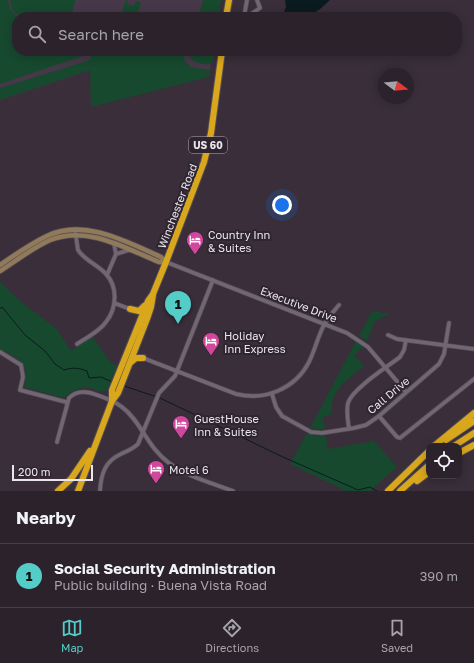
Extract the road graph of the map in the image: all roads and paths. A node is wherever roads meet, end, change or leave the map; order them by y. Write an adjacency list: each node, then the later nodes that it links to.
1 (229, 0): 4 (highway)
2 (247, 0): 5 (street)
3 (257, 0): 6 (street)
4 (227, 12)
5 (246, 12)
6 (254, 12)
7 (221, 56): 12 (highway, Winchester Road / US 60)
8 (75, 232): 9 (main road); 12 (main road); 13 (main road); 14 (main road); 15 (street)
9 (114, 244): 10 (main road); 11 (street)
10 (129, 250): 11 (street); 12 (main road)
11 (116, 254): 15 (street)
12 (166, 262): 16 (street, Executive Drive); 17 (highway, Winchester Road / US 60)
13 (0, 265)
14 (0, 271)
15 (107, 275): 19 (street)
16 (213, 280): 23 (street, Executive Drive); 35 (street)
17 (153, 294): 18 (highway, Winchester Road / US 60); 28 (highway, Winchester Road / US 60)
18 (148, 301): 21 (highway); 24 (highway, Winchester Road / US 60)
19 (114, 304): 21 (street); 27 (street)
20 (339, 305): 23 (street)
21 (130, 310): 24 (highway)
22 (449, 323): 29 (street, Call Drive)
23 (324, 324): 34 (street, Executive Drive); 38 (street)
24 (138, 326): 39 (highway, Winchester Road / US 60)
25 (388, 335): 26 (street)
26 (406, 340): 29 (street); 34 (street)
27 (77, 344)
28 (137, 345): 32 (highway); 33 (highway, Winchester Road / US 60)
29 (446, 345): 30 (street); 37 (street, Call Drive)
30 (474, 349)
31 (0, 352): 40 (street)
32 (143, 358): 33 (highway); 35 (street)
33 (129, 364): 39 (highway, Winchester Road / US 60)
34 (386, 368): 37 (street, Executive Drive); 44 (street)
35 (177, 371): 38 (street); 46 (street)
36 (474, 379): 42 (street)
37 (406, 392): 42 (street, Call Drive)
38 (272, 394): 44 (street, Call Drive)
39 (112, 401): 40 (street); 46 (street); 47 (highway, Winchester Road / US 60)
40 (66, 402): 48 (street)
41 (474, 413): 49 (highway)
42 (379, 416): 44 (street, Call Drive)
43 (474, 421): 50 (highway)
44 (349, 429)
45 (474, 433): 51 (highway)
46 (143, 434): 60 (street); 61 (street)
47 (96, 441): 58 (highway); 59 (highway, Winchester Road / US 60)
48 (57, 442)
49 (438, 443)
50 (443, 443)
51 (459, 443)
52 (474, 445): 53 (highway)
53 (462, 451)
54 (426, 454): 62 (highway)
55 (426, 457): 62 (highway)
56 (426, 468): 63 (highway)
57 (426, 474): 64 (highway)
58 (58, 491)
59 (78, 491)
60 (100, 491)
61 (233, 491)
62 (388, 491)
63 (400, 491)
64 (404, 491)

